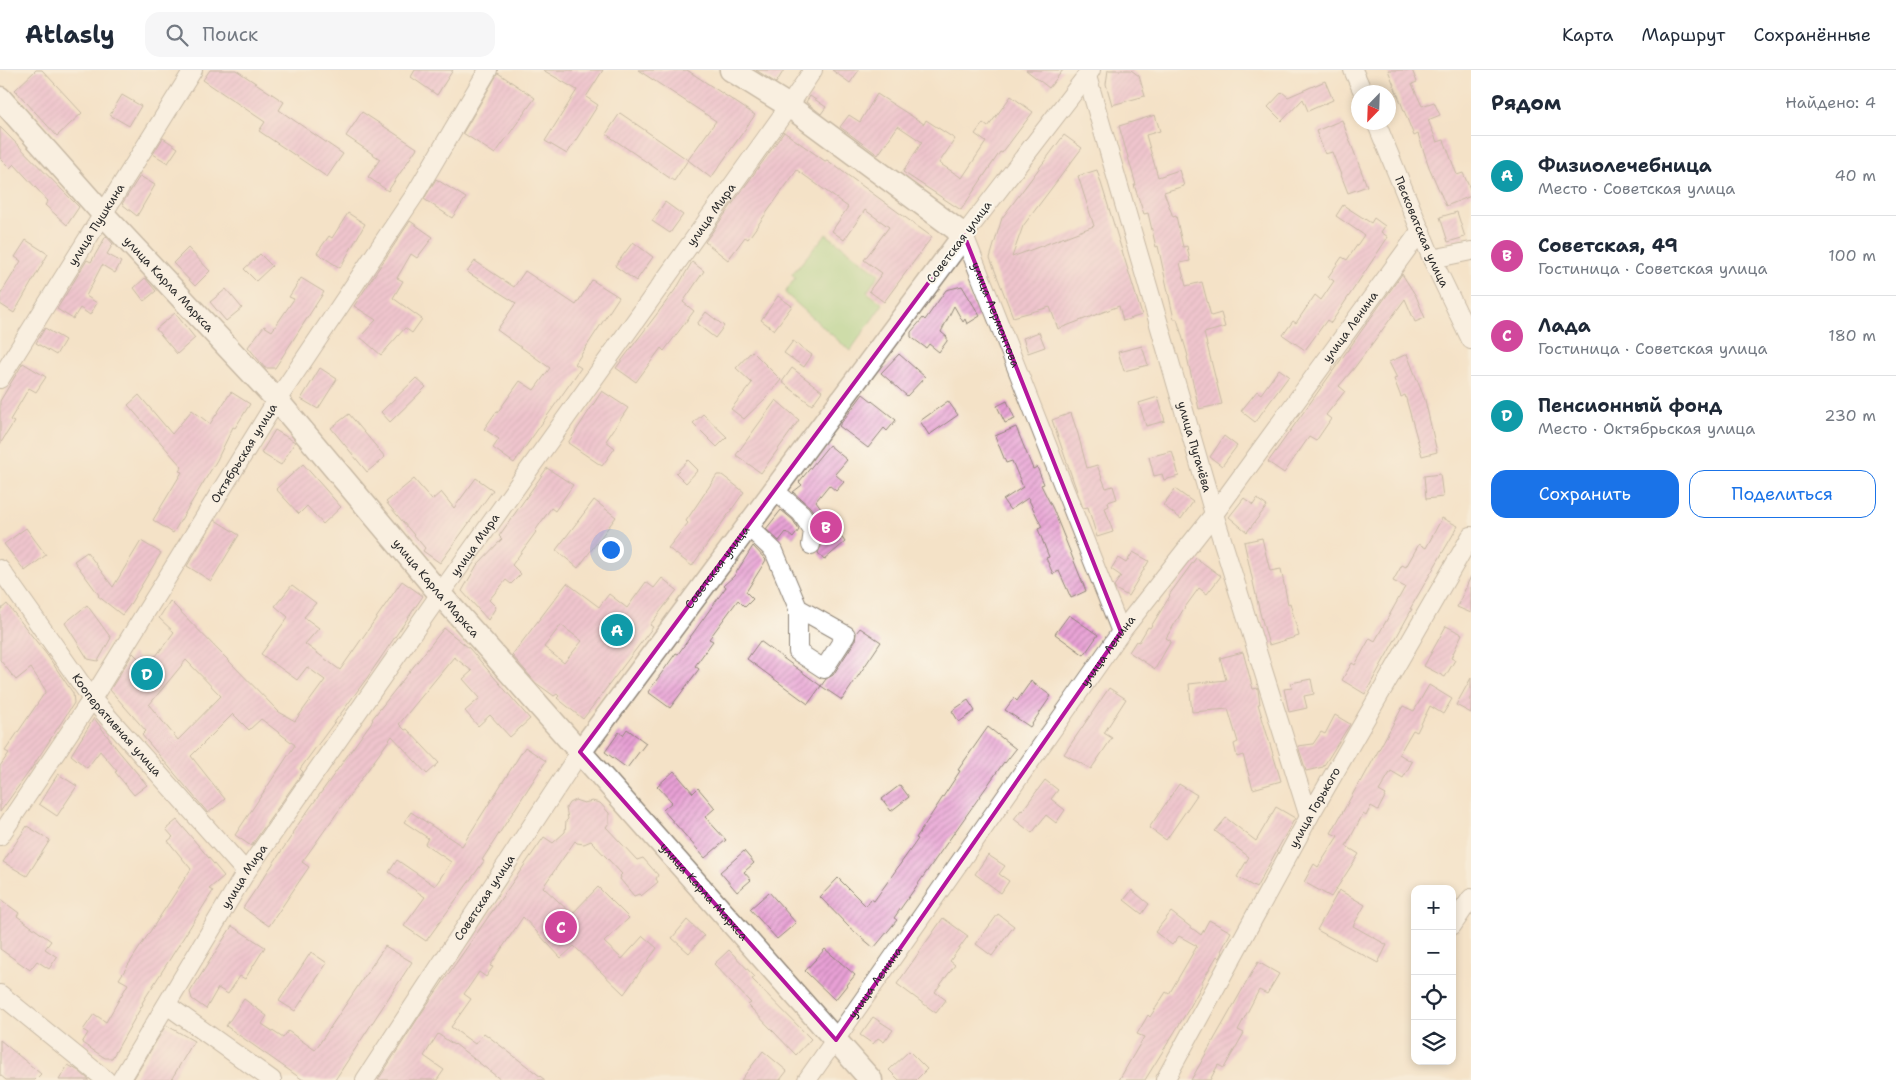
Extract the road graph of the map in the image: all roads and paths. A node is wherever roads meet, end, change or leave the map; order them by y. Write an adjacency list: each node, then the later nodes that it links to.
1 (193, 70): 11 (street, улица Пушкина)
2 (488, 70): 18 (street, Октябрьская улица)
3 (731, 70): 9 (main road)
4 (813, 70): 9 (street, улица Мира)
5 (1353, 70): 7 (street)
6 (1089, 73): 13 (street, Советская улица); 20 (street, улица Пугачёва)
7 (1360, 85)
8 (0, 98): 11 (main road, улица Карла Маркса)
9 (789, 106): 13 (main road); 25 (street, улица Мира)
10 (1379, 130): 12 (street, Песковатская улица)
11 (103, 214): 17 (street, улица Пушкина); 18 (main road, улица Карла Маркса)
12 (1421, 230): 15 (street, Песковатская улица); 20 (street, улица Ленина)
13 (964, 235): 19 (main road, Советская улица); 27 (street, улица Лермонтова)
14 (1471, 251): 15 (street)
15 (1432, 259): 16 (street, Песковатская улица)
16 (1471, 340)
17 (0, 378)
18 (277, 400): 25 (main road, улица Карла Маркса); 28 (street, Октябрьская улица)
19 (774, 490): 21 (main road, Советская улица); 23 (street)
20 (1214, 514): 27 (street, улица Ленина); 30 (street, улица Пугачёва)
21 (748, 526): 26 (street); 29 (main road, Советская улица)
22 (1471, 536): 30 (street, улица Горького)
23 (811, 546)
24 (0, 569): 28 (street, Кооперативная улица)
25 (440, 594): 29 (main road, улица Карла Маркса); 32 (street, улица Мира)
26 (798, 608)
27 (1121, 632): 37 (street, улица Ленина)
28 (92, 699): 31 (street, Октябрьская улица); 32 (street, Кооперативная улица)
29 (580, 752): 37 (main road, улица Карла Маркса); 41 (street, Советская улица)
30 (1309, 817): 44 (street, улица Горького)
31 (0, 836)
32 (246, 872): 36 (street, улица Мира)
33 (1471, 898): 34 (street)
34 (1456, 920)
35 (0, 994): 38 (street)
36 (166, 1004): 39 (street, улица Мира); 40 (street)
37 (836, 1040): 42 (street, улица Ленина); 43 (main road, улица Карла Маркса)
38 (106, 1080)
39 (121, 1080)
40 (272, 1080)
41 (365, 1080)
42 (807, 1080)
43 (871, 1080)
44 (1165, 1080)

